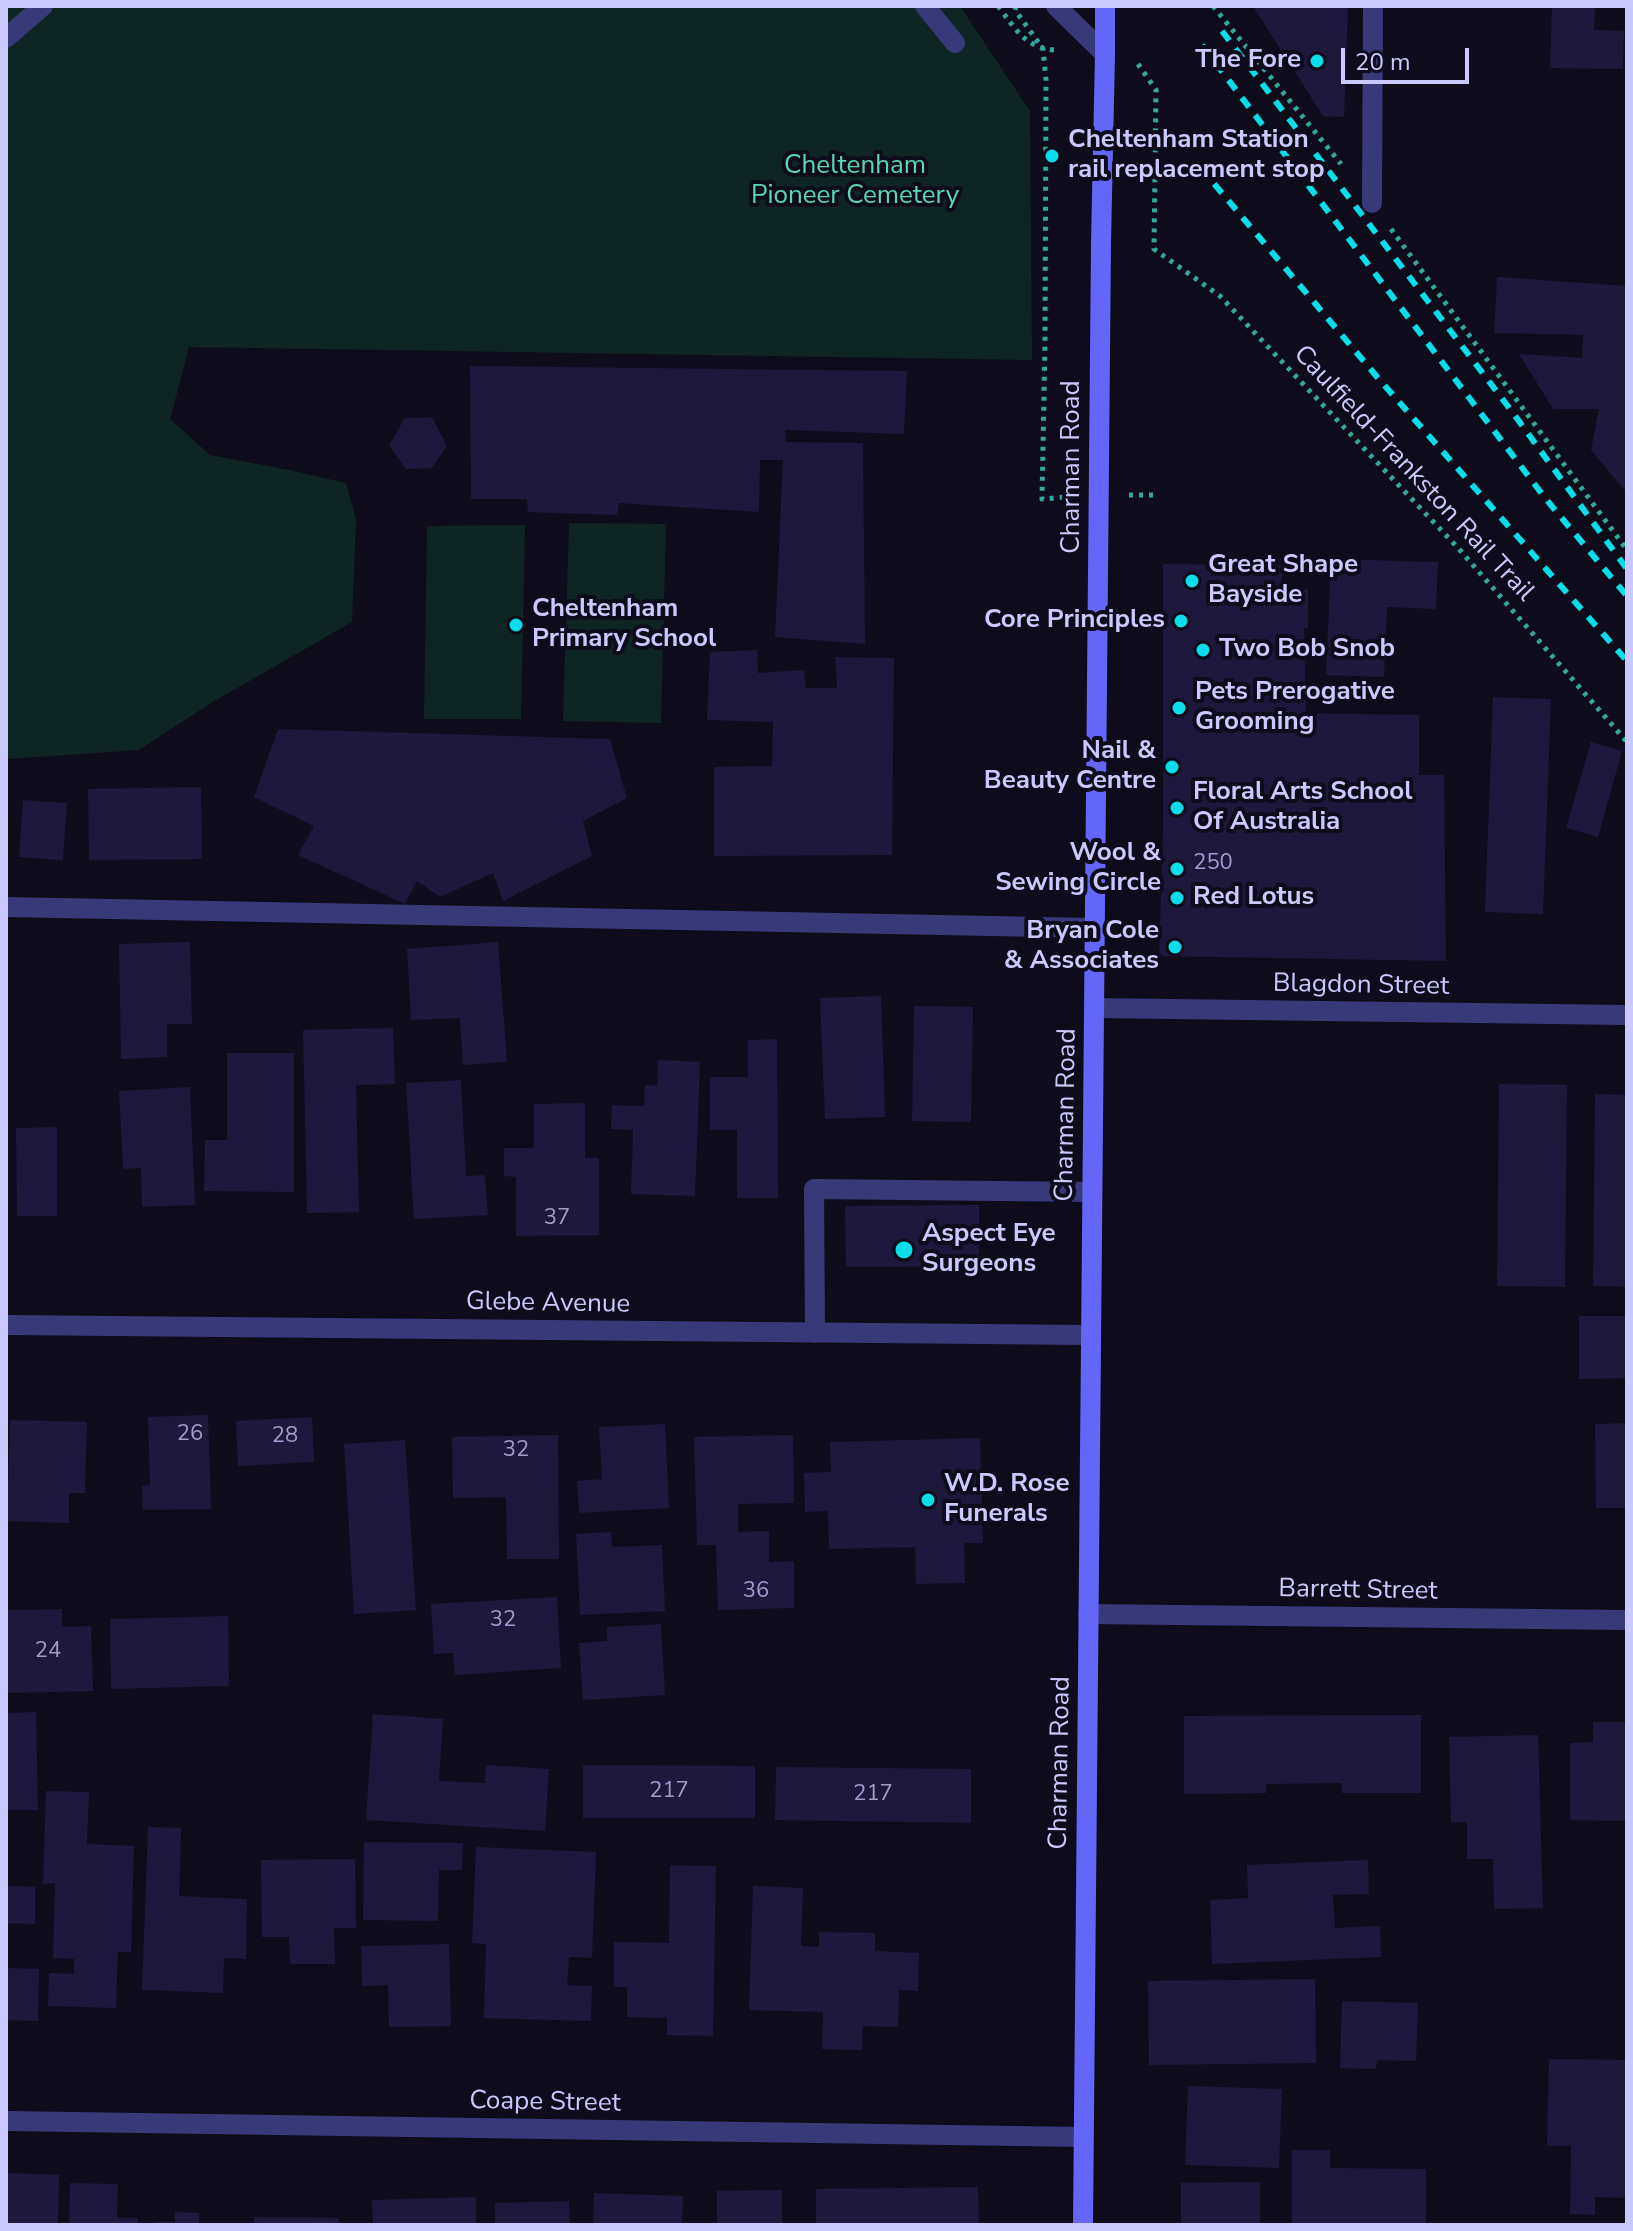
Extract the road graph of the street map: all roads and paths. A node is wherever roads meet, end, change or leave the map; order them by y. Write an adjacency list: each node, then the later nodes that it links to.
1 (43, 6): 9 (street)
2 (925, 6): 11 (street)
3 (998, 6): 10 (path)
4 (1016, 6): 16 (path)
5 (1056, 6): 12 (street)
6 (1105, 6): 12 (main road, Charman Road, bridge)
7 (1213, 6): 13 (path)
8 (1373, 6): 13 (street)
9 (6, 38)
10 (1022, 38)
11 (955, 43)
12 (1105, 54): 16 (main road, Charman Road)
13 (1372, 203): 17 (path)
14 (1154, 249): 18 (path, Caulfield-Frankston Rail Trail)
15 (1155, 495): 16 (path)
16 (1099, 496): 20 (main road, Charman Road)
17 (1627, 550)
18 (1627, 742)
19 (6, 907): 20 (street)
20 (1095, 928): 21 (main road, Charman Road)
21 (1094, 1008): 22 (street, Blagdon Street); 23 (main road, Charman Road)
22 (1627, 1015)
23 (1092, 1192): 25 (street); 26 (main road, Charman Road)
24 (6, 1325): 25 (street, Glebe Avenue)
25 (815, 1333): 26 (street, Glebe Avenue)
26 (1090, 1335): 27 (main road, Charman Road)
27 (1088, 1614): 28 (street, Barrett Street); 30 (main road, Charman Road)
28 (1627, 1620)
29 (6, 2121): 30 (street, Coape Street)
30 (1084, 2137): 31 (main road, Charman Road)
31 (1083, 2225)

